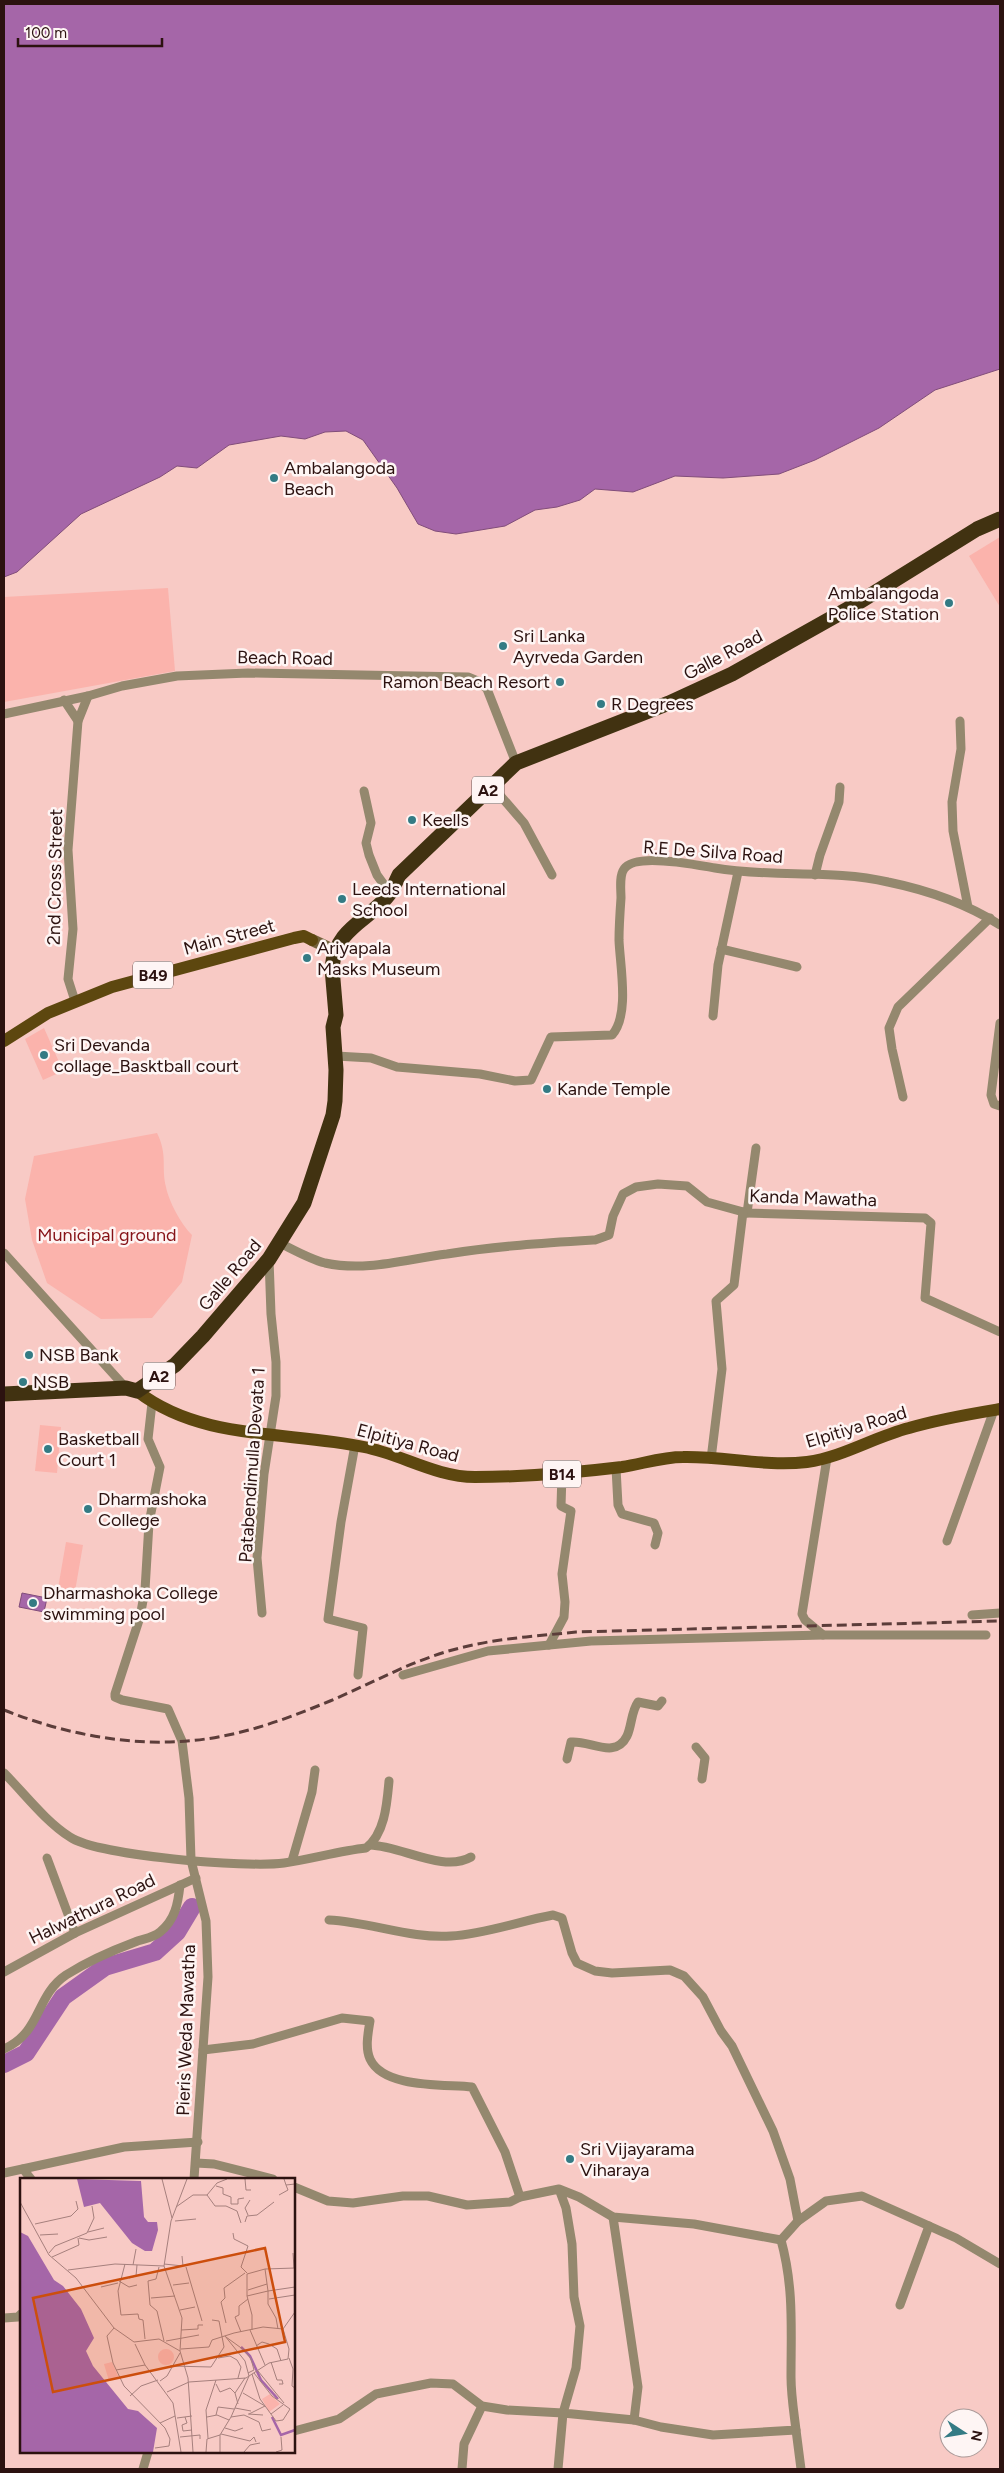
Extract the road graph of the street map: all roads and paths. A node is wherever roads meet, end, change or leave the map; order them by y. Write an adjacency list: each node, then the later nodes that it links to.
1 (1000, 519): 7 (highway, Galle Road / A2)
2 (88, 696): 3 (street, Beach Road); 5 (street, 2nd Cross Street); 7 (street, Beach Road)
3 (64, 700): 4 (street, Beach Road); 5 (street)
4 (4, 714)
5 (78, 721): 23 (street, 2nd Cross Street)
6 (960, 722): 15 (street)
7 (516, 763): 8 (highway, Galle Road / A2)
8 (492, 786): 12 (street); 14 (highway, Galle Road / A2)
9 (840, 787): 13 (street)
10 (364, 791): 14 (street)
11 (738, 872): 13 (street, R.E De Silva Road); 21 (street); 28 (street, R.E De Silva Road)
12 (552, 875)
13 (815, 875): 15 (street, R.E De Silva Road)
14 (390, 893): 17 (highway, Galle Road / A2)
15 (968, 907): 16 (street, R.E De Silva Road)
16 (990, 918): 18 (street, R.E De Silva Road); 29 (street)
17 (358, 921): 20 (highway, Galle Road / A2); 26 (highway, Galle Road / A2)
18 (1000, 925)
19 (312, 940): 20 (street, Main Street); 23 (main road, Main Street / B49)
20 (327, 947): 26 (highway, Galle Road / A2)
21 (721, 949): 22 (street); 24 (street)
22 (797, 967)
23 (74, 1002): 27 (main road, Main Street / B49)
24 (713, 1016)
25 (1000, 1024): 30 (street)
26 (333, 1028): 28 (highway, Galle Road / A2)
27 (4, 1041)
28 (336, 1056): 33 (highway, Galle Road / A2)
29 (904, 1097)
30 (1000, 1106)
31 (756, 1148): 32 (street)
32 (745, 1212): 33 (street, Kanda Mawatha); 36 (street, Kanda Mawatha); 44 (street)
33 (280, 1243): 35 (highway, Galle Road / A2)
34 (4, 1253): 37 (street)
35 (269, 1259): 37 (highway, Galle Road / A2); 41 (street, Patabendimulla Devata 1)
36 (1000, 1332)
37 (132, 1390): 38 (highway, A2); 39 (main road, Elpitiya Road / B14)
38 (4, 1394)
39 (152, 1403): 41 (main road, Elpitiya Road / B14); 67 (street, Pieris Weda Mawatha)
40 (997, 1410): 43 (main road, Elpitiya Road / B14); 47 (street)
41 (270, 1435): 42 (main road, Elpitiya Road / B14); 49 (street, Patabendimulla Devata 1)
42 (355, 1446): 46 (main road, Elpitiya Road / B14); 55 (street)
43 (826, 1458): 44 (main road, Elpitiya Road / B14); 52 (street)
44 (710, 1459): 45 (main road, Elpitiya Road / B14)
45 (616, 1468): 46 (main road, Elpitiya Road / B14); 48 (street)
46 (562, 1474): 54 (street)
47 (946, 1541)
48 (656, 1545)
49 (262, 1613)
50 (1000, 1613): 51 (street)
51 (972, 1614)
52 (823, 1634): 53 (street); 54 (street)
53 (986, 1635)
54 (549, 1645): 56 (street)
55 (358, 1675)
56 (403, 1675)
57 (662, 1701): 59 (street)
58 (696, 1747): 62 (street)
59 (567, 1759)
60 (315, 1770): 68 (street)
61 (4, 1774): 67 (street)
62 (702, 1779)
63 (389, 1781): 64 (street)
64 (370, 1845): 65 (street); 68 (street)
65 (471, 1857)
66 (47, 1858): 72 (street)
67 (191, 1860): 68 (street); 69 (street, Pieris Weda Mawatha)
68 (292, 1861)
69 (196, 1878): 70 (street, Halwathura Road); 75 (street, Pieris Weda Mawatha)
70 (180, 1885): 72 (street, Halwathura Road); 74 (street)
71 (329, 1920): 87 (street)
72 (75, 1933): 73 (street, Halwathura Road)
73 (4, 1972)
74 (4, 2049)
75 (202, 2050): 76 (street, Pieris Weda Mawatha); 85 (street)
76 (198, 2142): 77 (street, Pieris Weda Mawatha); 78 (street)
77 (196, 2163): 81 (street, Pieris Weda Mawatha); 82 (street)
78 (23, 2169): 79 (street); 80 (street)
79 (4, 2174)
80 (30, 2178)
81 (194, 2178)
82 (269, 2178)
83 (295, 2187): 85 (street)
84 (559, 2189): 85 (street); 86 (street); 95 (street)
85 (520, 2196)
86 (613, 2217): 89 (street); 96 (street)
87 (798, 2221): 88 (street); 89 (street)
88 (929, 2226): 90 (street); 91 (street)
89 (781, 2240): 97 (street)
90 (1000, 2264)
91 (900, 2305)
92 (20, 2315): 93 (street)
93 (4, 2318)
94 (482, 2406): 95 (street); 98 (street); 101 (street)
95 (562, 2413): 96 (street); 102 (street)
96 (634, 2420): 97 (street)
97 (796, 2430): 103 (street)
98 (295, 2431)
99 (148, 2453): 100 (street)
100 (143, 2469)
101 (462, 2469)
102 (558, 2469)
103 (801, 2469)

